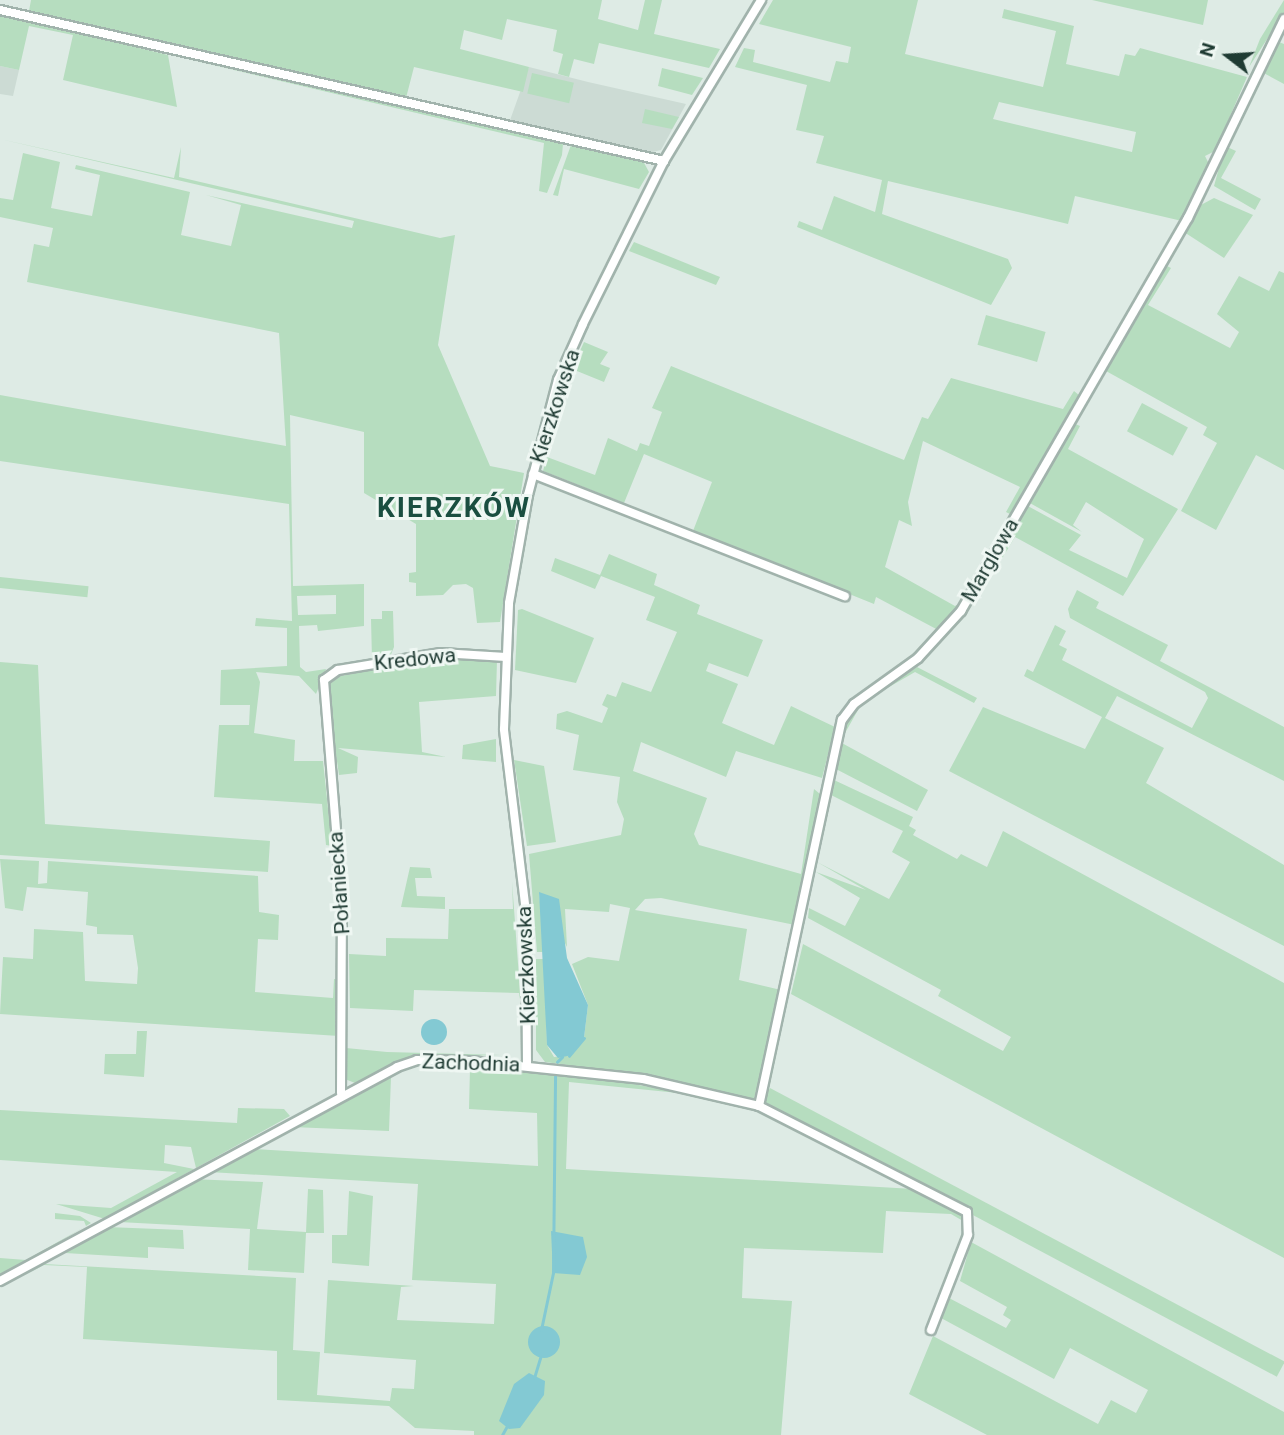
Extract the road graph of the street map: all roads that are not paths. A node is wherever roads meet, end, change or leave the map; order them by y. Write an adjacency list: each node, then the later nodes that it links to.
1 (761, 0): 4 (street, Kierzkowska)
2 (0, 10): 4 (street)
3 (1284, 19): 11 (street, Marglowa)
4 (664, 161): 5 (street, Kierzkowska)
5 (533, 474): 6 (street); 7 (street, Kierzkowska)
6 (845, 596)
7 (506, 657): 8 (street, Kredowa); 9 (street, Kierzkowska)
8 (327, 676): 10 (street, Połaniecka)
9 (527, 1065): 10 (street, Zachodnia); 11 (street, Zachodnia)
10 (341, 1093): 12 (street, Zachodnia)
11 (760, 1106): 13 (street, Zachodnia)
12 (0, 1281)
13 (930, 1330)

